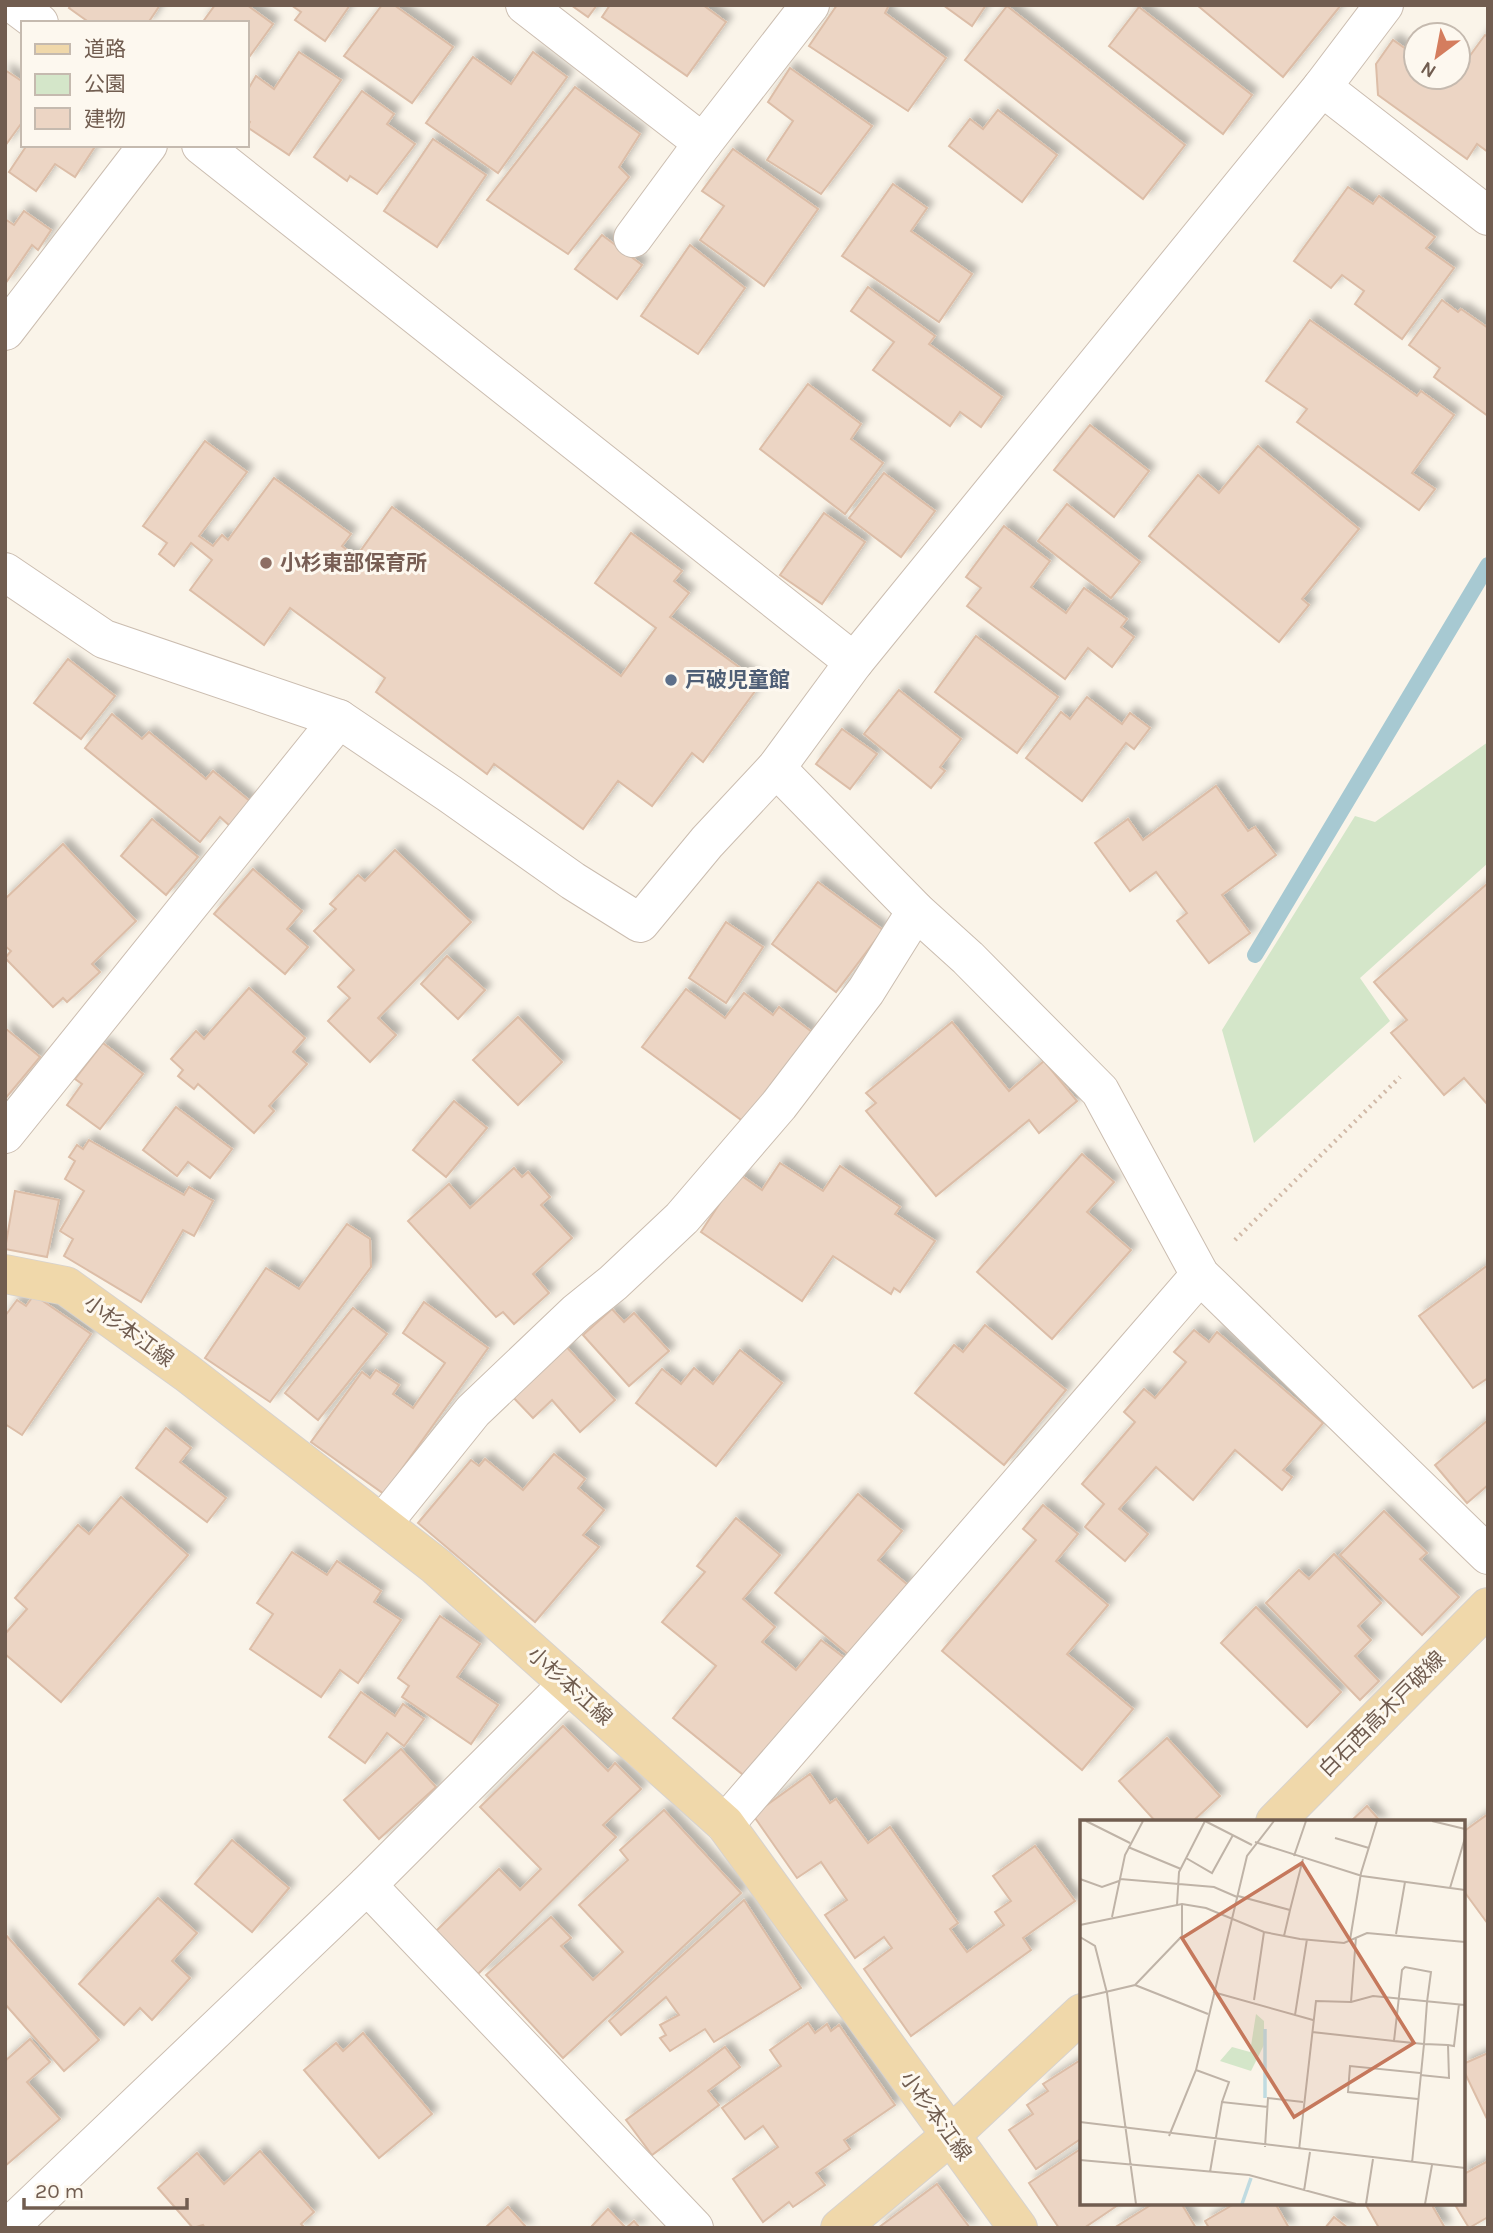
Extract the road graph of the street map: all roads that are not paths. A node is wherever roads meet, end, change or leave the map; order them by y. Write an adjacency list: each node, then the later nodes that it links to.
1 (15, 5): 5 (street)
2 (524, 5): 7 (street)
3 (810, 5): 7 (street)
4 (1384, 5): 6 (street)
5 (36, 21)
6 (1322, 87): 10 (street); 14 (street)
7 (704, 143): 11 (street)
8 (146, 147): 12 (street)
9 (204, 147): 14 (street)
10 (1488, 216)
11 (633, 238)
12 (5, 331)
13 (5, 572): 15 (street)
14 (854, 662): 16 (street)
15 (339, 719): 16 (street); 18 (street)
16 (775, 768): 17 (street)
17 (916, 911): 20 (street); 21 (street)
18 (5, 1134)
19 (5, 1274): 21 (main road, 小杉本江線)
20 (1200, 1275): 22 (street); 26 (street)
21 (383, 1523): 24 (main road, 小杉本江線)
22 (1488, 1555)
23 (1488, 1607): 25 (main road, 白石西高木戸破線)
24 (568, 1684): 26 (main road, 小杉本江線); 27 (street)
25 (1277, 1820)
26 (725, 1824): 29 (main road, 小杉本江線)
27 (367, 1885): 30 (street); 31 (street)
28 (1080, 2014): 29 (main road)
29 (950, 2136): 32 (main road); 33 (main road, 小杉本江線)
30 (8, 2228)
31 (694, 2228)
32 (841, 2228)
33 (1018, 2228)

